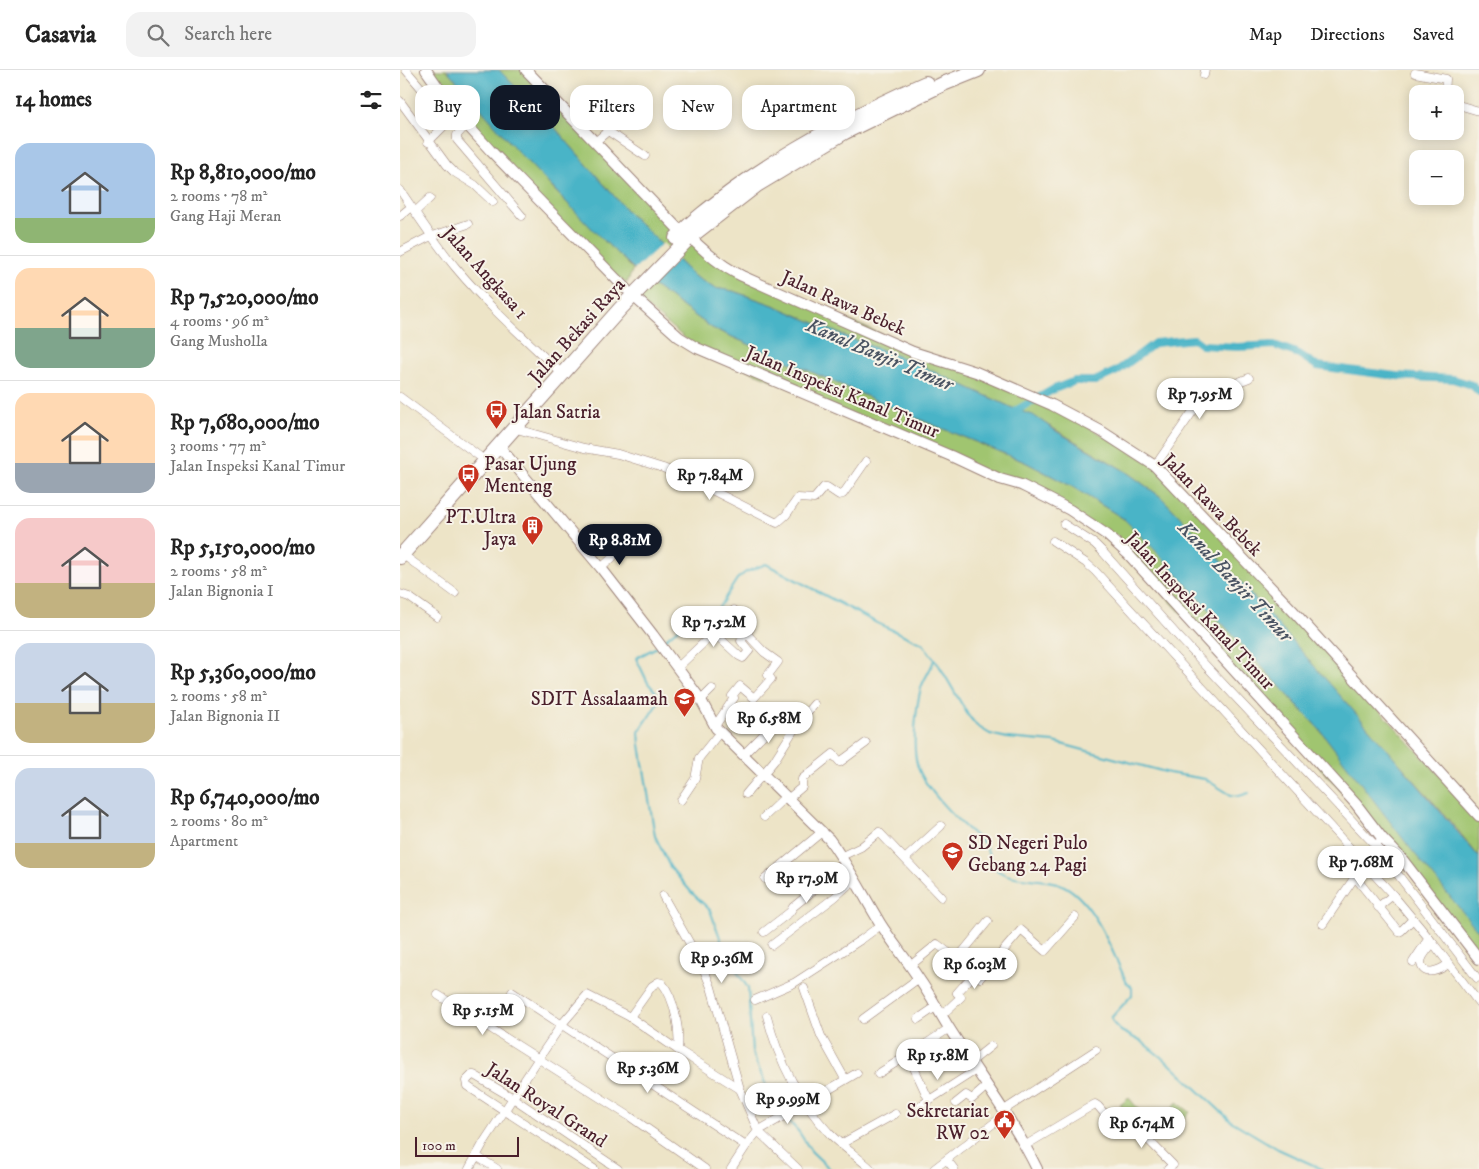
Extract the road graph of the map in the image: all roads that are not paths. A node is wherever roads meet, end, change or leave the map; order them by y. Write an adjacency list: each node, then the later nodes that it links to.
1 (406, 70): 7 (street)
2 (426, 70): 8 (street, Jalan Inspeksi Kanal Timur)
3 (526, 70): 17 (street, Jalan Rawa Bebek)
4 (954, 70): 27 (highway)
5 (978, 70): 27 (highway)
6 (1416, 73): 9 (street)
7 (419, 85)
8 (437, 85)
9 (1446, 85)
10 (400, 102): 16 (street)
11 (1464, 107): 12 (street)
12 (1479, 111)
13 (440, 130): 16 (street)
14 (462, 130): 24 (street)
15 (471, 130): 29 (street, Jalan Inspeksi Kanal Timur)
16 (428, 142): 21 (street)
17 (595, 142): 18 (street); 27 (street, Jalan Rawa Bebek)
18 (645, 156)
19 (400, 190): 22 (street, Jalan Angkasa 1)
20 (430, 198): 22 (street)
21 (493, 202)
22 (413, 209): 23 (street); 26 (street, Jalan Angkasa 1)
23 (400, 216)
24 (522, 216)
25 (468, 224): 26 (street)
26 (431, 237): 28 (street); 30 (street, Jalan Angkasa 1)
27 (682, 238): 29 (highway, Jalan Bekasi Raya); 37 (street, Jalan Rawa Bebek)
28 (400, 252)
29 (631, 290): 30 (highway, Jalan Bekasi Raya); 33 (highway, Jalan Bekasi Raya); 66 (street, Jalan Inspeksi Kanal Timur)
30 (556, 368): 35 (highway, Jalan Bekasi Raya)
31 (1249, 378): 37 (street)
32 (400, 397): 35 (street)
33 (513, 428): 34 (highway, Jalan Bekasi Raya); 36 (street)
34 (498, 445): 41 (highway, Jalan Bekasi Raya); 42 (street)
35 (479, 456): 41 (highway, Jalan Bekasi Raya)
36 (866, 461)
37 (1155, 466): 62 (street, Jalan Rawa Bebek)
38 (1064, 524): 66 (street)
39 (1052, 541): 69 (street)
40 (618, 547): 42 (street)
41 (401, 552): 43 (street)
42 (601, 568): 50 (street)
43 (455, 593)
44 (400, 594): 46 (street)
45 (734, 610): 48 (street)
46 (436, 616)
47 (749, 625): 49 (street)
48 (714, 633): 49 (street); 50 (street)
49 (746, 633): 55 (street)
50 (677, 668): 52 (street)
51 (712, 689): 52 (street)
52 (700, 700): 55 (street)
53 (814, 704): 58 (street)
54 (775, 717): 57 (street)
55 (718, 729): 57 (street); 61 (street)
56 (866, 743): 60 (street)
57 (743, 755): 58 (street)
58 (763, 775): 59 (street); 60 (street)
59 (746, 794)
60 (788, 797): 63 (street); 65 (street)
61 (681, 800)
62 (1479, 816)
63 (764, 817)
64 (941, 826): 67 (street)
65 (823, 831): 68 (street); 71 (street)
66 (1379, 842): 69 (street); 85 (street, Jalan Inspeksi Kanal Timur); 92 (street)
67 (906, 858): 68 (street); 75 (street)
68 (844, 860): 72 (street); 82 (street)
69 (1364, 864): 70 (street); 73 (street)
70 (1355, 877): 76 (street); 81 (street)
71 (765, 879)
72 (855, 879): 80 (street); 84 (street)
73 (1392, 894): 76 (street); 78 (street)
74 (663, 896): 115 (street)
75 (941, 897)
76 (1378, 908): 78 (street)
77 (1075, 917): 98 (street)
78 (1413, 919): 83 (street)
79 (988, 921): 86 (street)
80 (881, 924): 89 (street); 96 (street)
81 (1322, 924)
82 (764, 932)
83 (1431, 940): 87 (street); 88 (street); 88 (street)
84 (772, 945)
85 (1479, 958)
86 (956, 959): 89 (street); 90 (street)
87 (1413, 962)
88 (1448, 964): 97 (street)
89 (910, 966): 91 (street)
90 (964, 968)
91 (919, 978): 98 (street); 101 (street)
92 (1477, 978)
93 (804, 988): 113 (street)
94 (512, 992): 103 (street)
95 (438, 995): 109 (street)
96 (755, 1000)
97 (1479, 1003)
98 (939, 1010): 102 (street); 104 (street)
99 (767, 1016): 118 (street)
100 (630, 1017): 103 (street); 106 (street); 106 (street)
101 (863, 1019)
102 (918, 1019)
103 (562, 1024): 109 (street); 127 (street)
104 (949, 1028): 108 (street); 110 (street)
105 (991, 1046): 110 (street)
106 (678, 1050): 115 (street)
107 (1096, 1050): 122 (street)
108 (908, 1055): 112 (street); 117 (street)
109 (539, 1058): 116 (street); 134 (street)
110 (973, 1066): 114 (street); 117 (street)
111 (857, 1073): 113 (street)
112 (878, 1074)
113 (845, 1079): 118 (street)
114 (987, 1086): 119 (street); 122 (street)
115 (740, 1089): 124 (street)
116 (513, 1098): 120 (street); 120 (street, Jalan Royal Grand); 133 (street, Jalan Royal Grand)
117 (929, 1100): 121 (street)
118 (805, 1103): 124 (street); 125 (street)
119 (956, 1103)
120 (504, 1111): 128 (street); 132 (street, Jalan Royal Grand)
121 (912, 1111)
122 (1005, 1112): 126 (street); 129 (street)
123 (895, 1114): 125 (street)
124 (758, 1131): 127 (street); 136 (street)
125 (841, 1144): 137 (street)
126 (1026, 1145): 140 (street); 141 (street)
127 (746, 1146): 135 (street)
128 (476, 1156): 130 (street); 131 (street)
129 (947, 1160): 138 (street); 139 (street)
130 (469, 1169)
131 (497, 1169)
132 (594, 1169)
133 (618, 1169)
134 (705, 1169)
135 (731, 1169)
136 (798, 1169)
137 (871, 1169)
138 (934, 1169)
139 (954, 1169)
140 (1037, 1169)
141 (1168, 1169)

